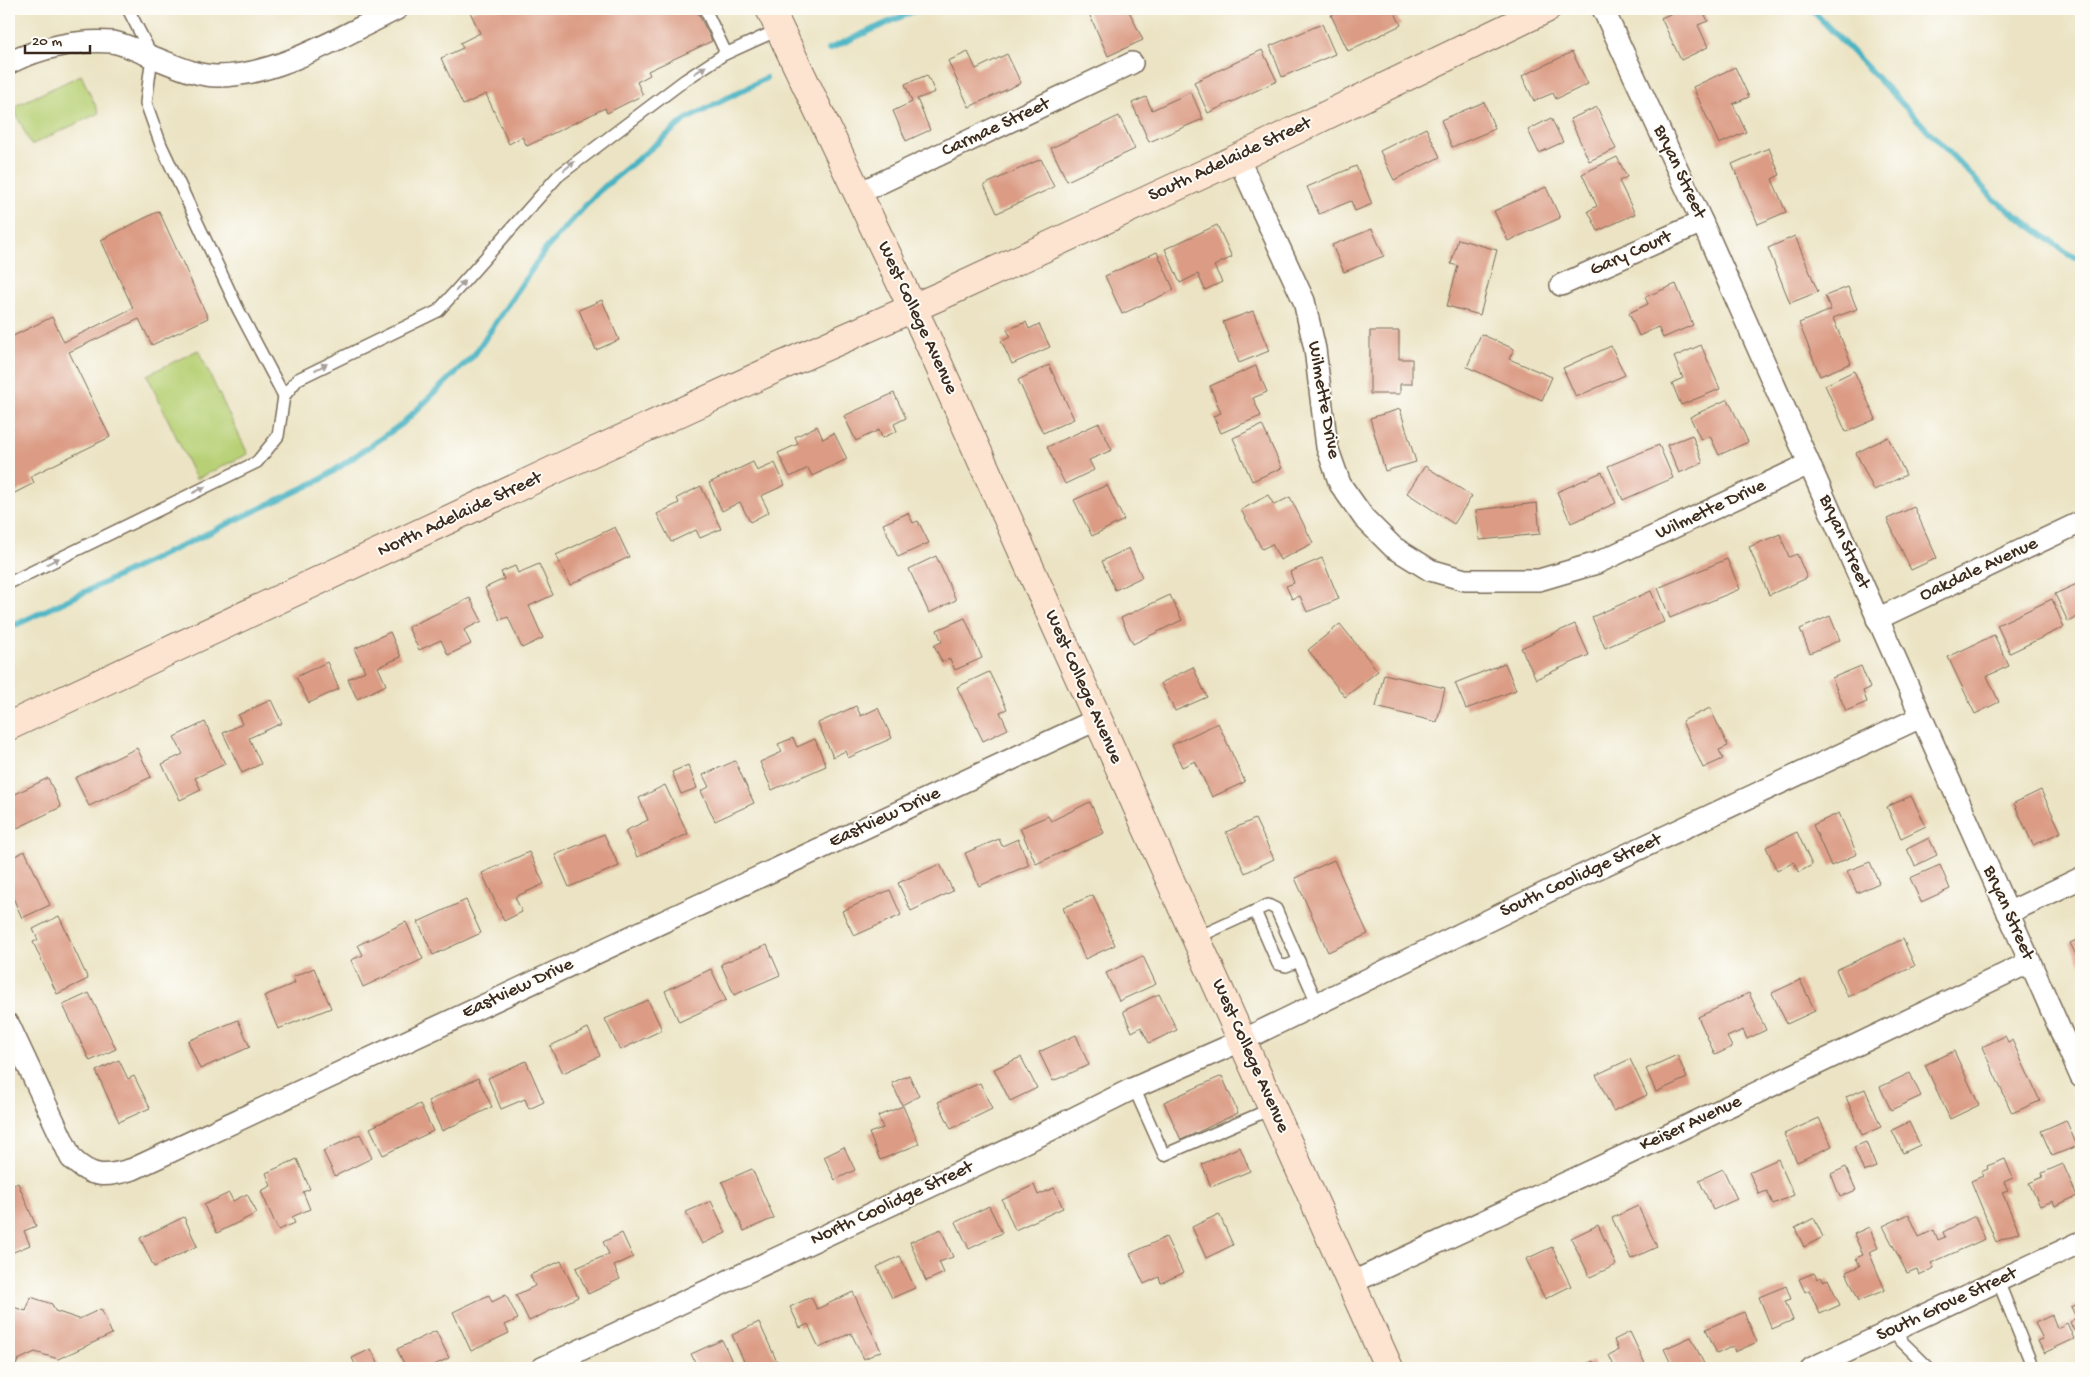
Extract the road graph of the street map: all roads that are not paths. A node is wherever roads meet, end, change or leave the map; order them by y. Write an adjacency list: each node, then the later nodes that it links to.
1 (128, 9): 8 (lane)
2 (397, 9): 8 (street)
3 (705, 9): 7 (lane)
4 (1546, 9): 11 (street, South Adelaide Street)
5 (1604, 9): 13 (street, Bryan Street)
6 (775, 19): 7 (lane); 12 (street, West College Avenue)
7 (726, 53): 16 (lane, one-way to 7)
8 (152, 56): 9 (street); 16 (lane)
9 (9, 63)
10 (1132, 63): 12 (street, Carmae Street)
11 (1238, 158): 15 (street, South Adelaide Street); 17 (street, Wilmette Drive)
12 (859, 193): 15 (street, West College Avenue)
13 (1702, 222): 14 (street, Gary Court); 17 (street, Bryan Street)
14 (1561, 285)
15 (912, 308): 22 (street, West College Avenue); 23 (street, North Adelaide Street)
16 (284, 396): 19 (lane, one-way to 16)
17 (1809, 464): 20 (street, Bryan Street)
18 (2081, 522): 20 (street, Oakdale Avenue)
19 (9, 583)
20 (1877, 619): 21 (street, Bryan Street)
21 (1921, 717): 26 (street, Bryan Street); 30 (street, South Coolidge Street)
22 (1098, 719): 27 (street, West College Avenue); 31 (street, Eastview Drive)
23 (9, 726)
24 (2081, 878): 26 (street)
25 (1255, 911): 27 (lane); 28 (lane); 28 (lane)
26 (2008, 913): 29 (street, Bryan Street)
27 (1196, 938): 32 (street, West College Avenue)
28 (1299, 961): 30 (lane)
29 (2030, 962): 33 (street, Bryan Street); 38 (street, Keiser Avenue)
30 (1317, 1003): 32 (street, South Coolidge Street)
31 (9, 1025)
32 (1243, 1040): 34 (street, North Coolidge Street); 35 (street, West College Avenue)
33 (2081, 1077)
34 (1134, 1088): 35 (lane); 40 (street, North Coolidge Street)
35 (1273, 1108): 38 (street, West College Avenue)
36 (2081, 1242): 37 (street, South Grove Street)
37 (1998, 1281): 39 (street, South Grove Street); 44 (lane)
38 (1351, 1283): 41 (street, West College Avenue)
39 (1891, 1331): 42 (street, South Grove Street); 43 (lane)
40 (542, 1368)
41 (1389, 1368)
42 (1812, 1368)
43 (1929, 1368)
44 (2033, 1368)

